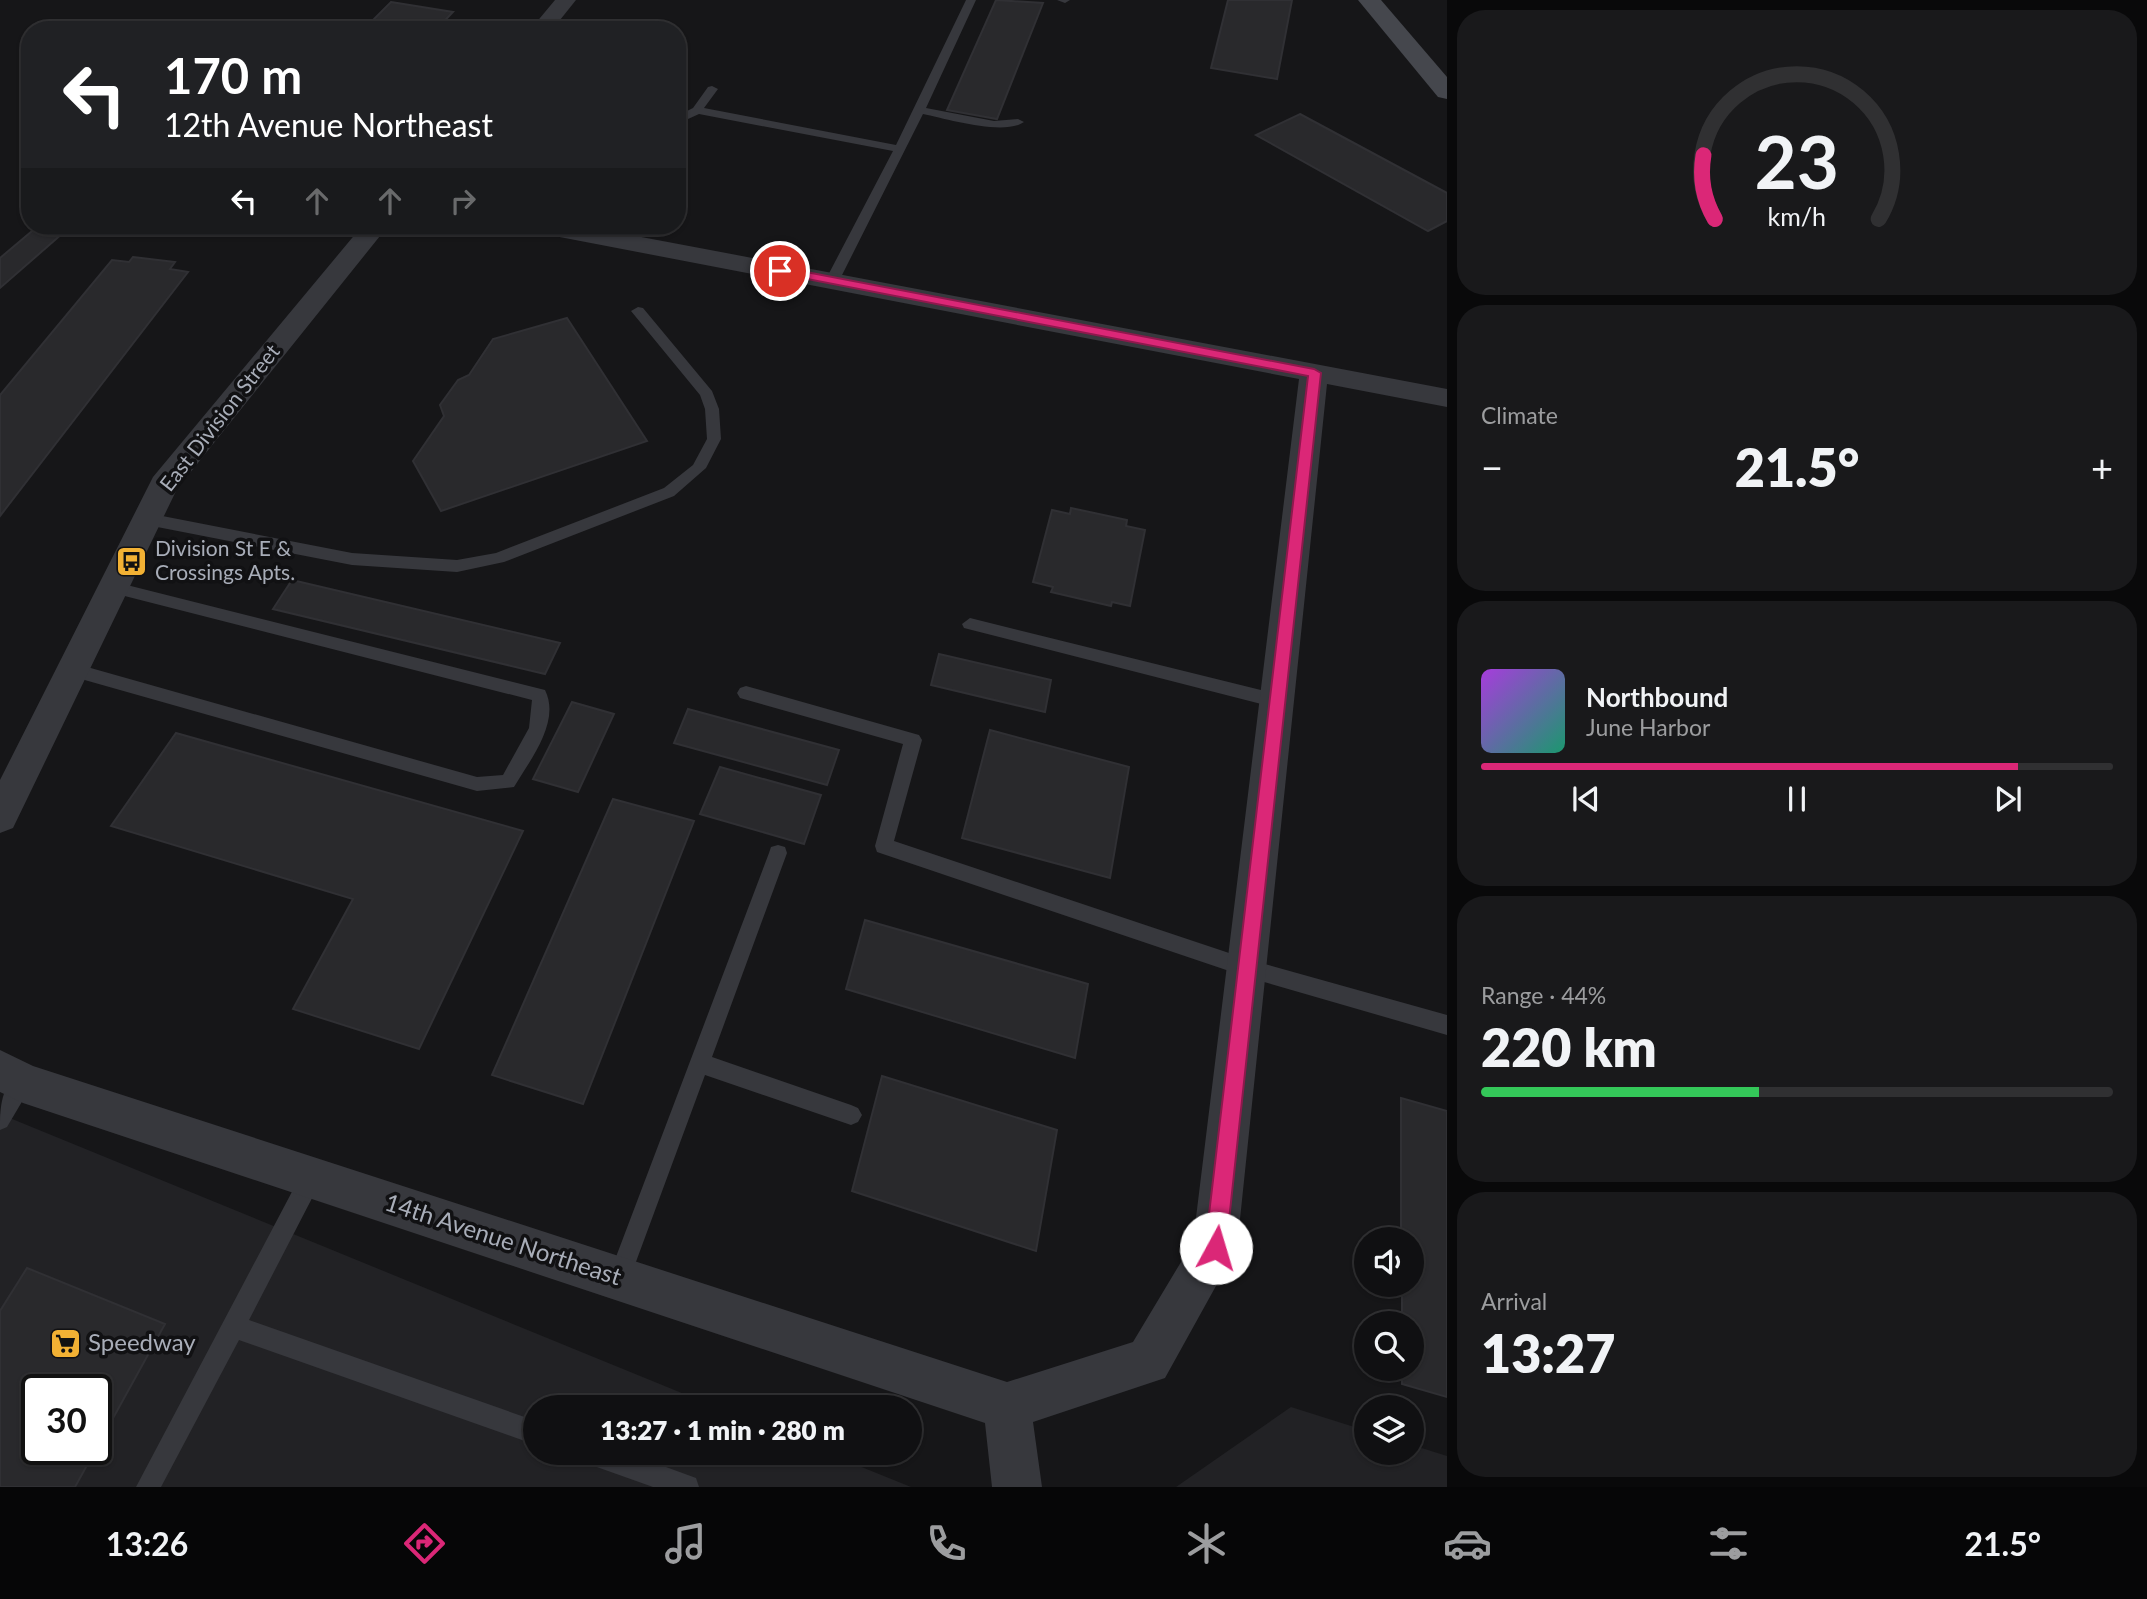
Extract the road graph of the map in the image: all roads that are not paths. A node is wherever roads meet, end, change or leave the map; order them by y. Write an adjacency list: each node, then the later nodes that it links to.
1 (566, 0): 4 (street)
2 (971, 0): 8 (lane)
3 (1369, 0): 6 (street)
4 (548, 21)
5 (712, 89): 7 (lane)
6 (1447, 92)
7 (697, 110): 9 (lane); 11 (lane)
8 (919, 110): 10 (lane); 11 (lane)
9 (686, 116)
10 (1018, 122)
11 (900, 149): 14 (lane)
12 (368, 235): 18 (street, East Division Street)
13 (591, 235): 14 (street)
14 (832, 281): 16 (street)
15 (638, 311): 18 (lane)
16 (1314, 373): 17 (street); 23 (street)
17 (1447, 398)
18 (147, 519): 19 (street, East Division Street)
19 (115, 588): 21 (street, East Division Street); 21 (lane)
20 (970, 624): 23 (lane)
21 (73, 670): 24 (street, East Division Street)
22 (746, 693): 26 (lane)
23 (1277, 701): 26 (street)
24 (0, 817)
25 (778, 853): 28 (lane)
26 (1247, 968): 27 (lane); 35 (street)
27 (1447, 1025)
28 (699, 1063): 30 (lane); 33 (lane)
29 (11, 1076): 31 (lane); 32 (street, 14th Avenue Northeast)
30 (851, 1115)
31 (0, 1120)
32 (312, 1177): 33 (street, 14th Avenue Northeast); 34 (lane)
33 (619, 1278): 35 (street, 14th Avenue Northeast)
34 (233, 1326): 36 (lane); 38 (lane)
35 (1007, 1406): 40 (street)
36 (523, 1428)
37 (625, 1465): 39 (lane)
38 (148, 1487)
39 (687, 1487)
40 (1017, 1487)

